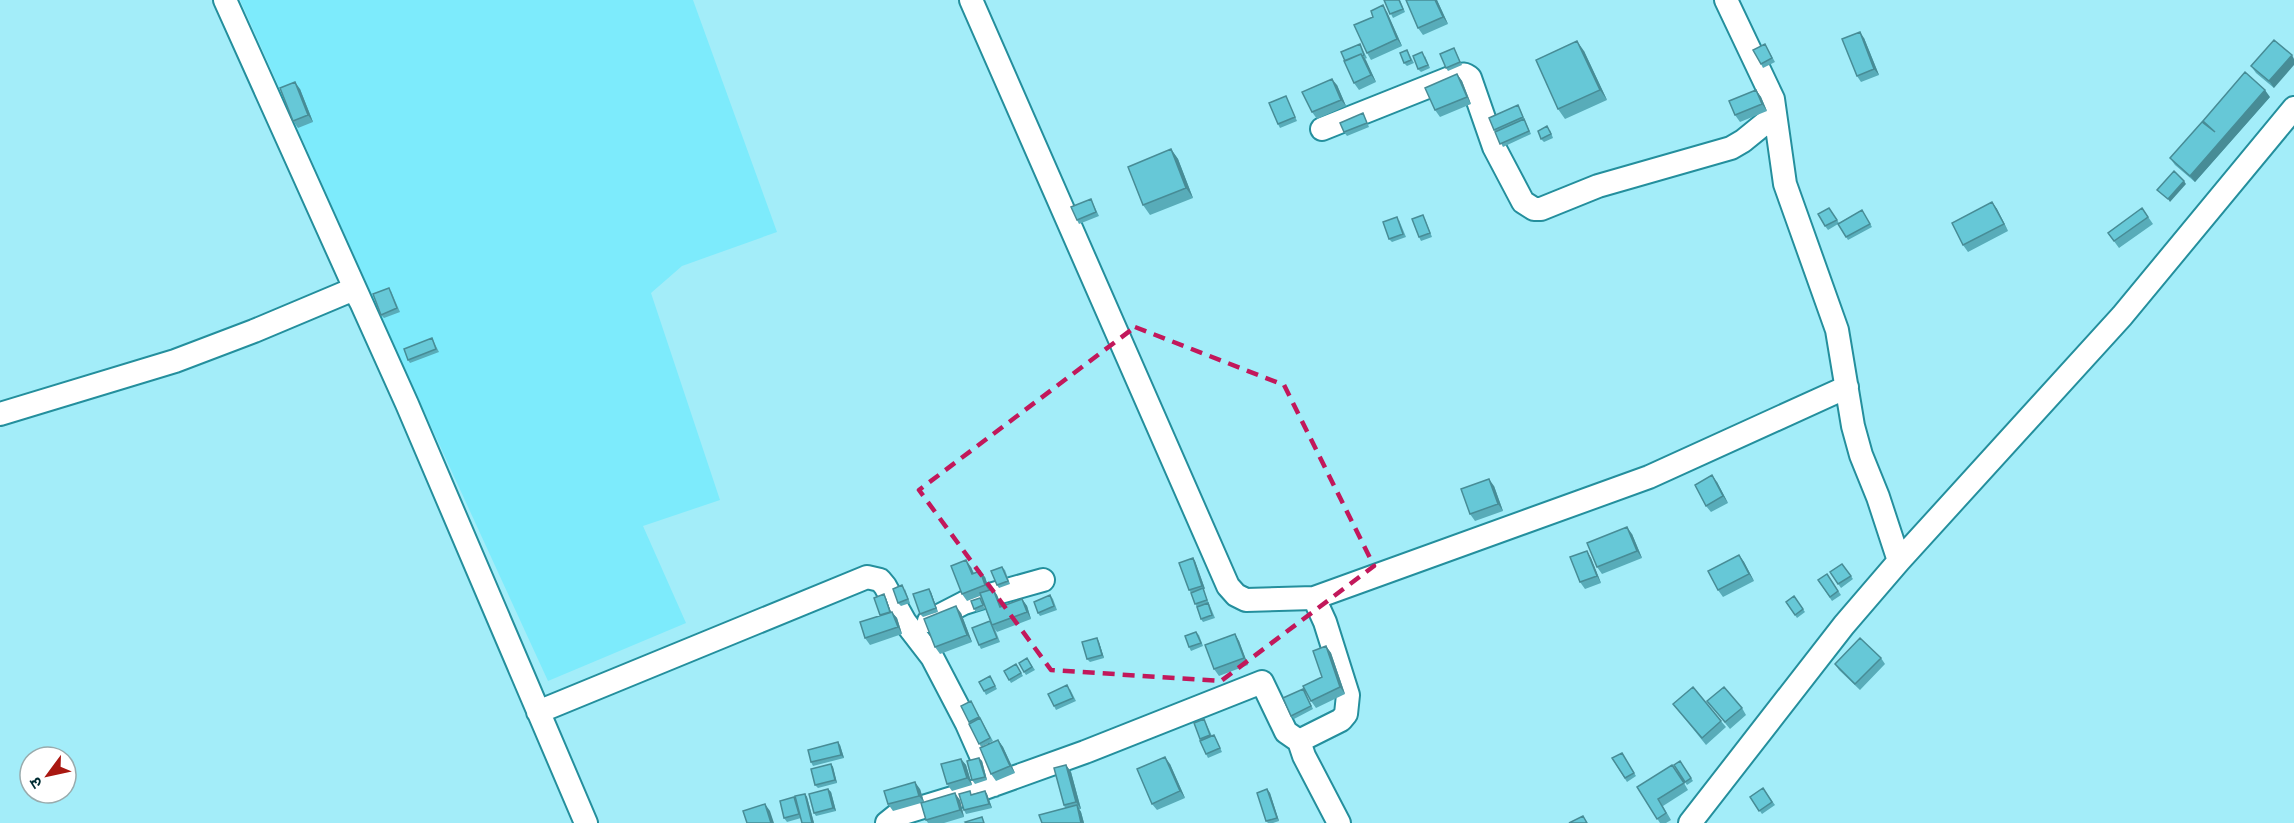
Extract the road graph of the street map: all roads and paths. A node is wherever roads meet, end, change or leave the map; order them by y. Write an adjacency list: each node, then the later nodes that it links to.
1 (225, 0): 7 (street)
2 (971, 0): 12 (street)
3 (1726, 0): 5 (street)
4 (2294, 108): 10 (street)
5 (1775, 115): 6 (street); 8 (street)
6 (1322, 129)
7 (352, 295): 9 (street); 14 (street)
8 (1847, 387): 10 (street); 12 (street)
9 (0, 414)
10 (1899, 561): 20 (street)
11 (1043, 580): 13 (street)
12 (1314, 598): 15 (street)
13 (912, 630): 14 (street); 16 (street)
14 (538, 712): 17 (street)
15 (1299, 741): 16 (street); 19 (street)
16 (994, 785): 18 (street)
17 (586, 823)
18 (887, 823)
19 (1339, 823)
20 (1690, 823)

